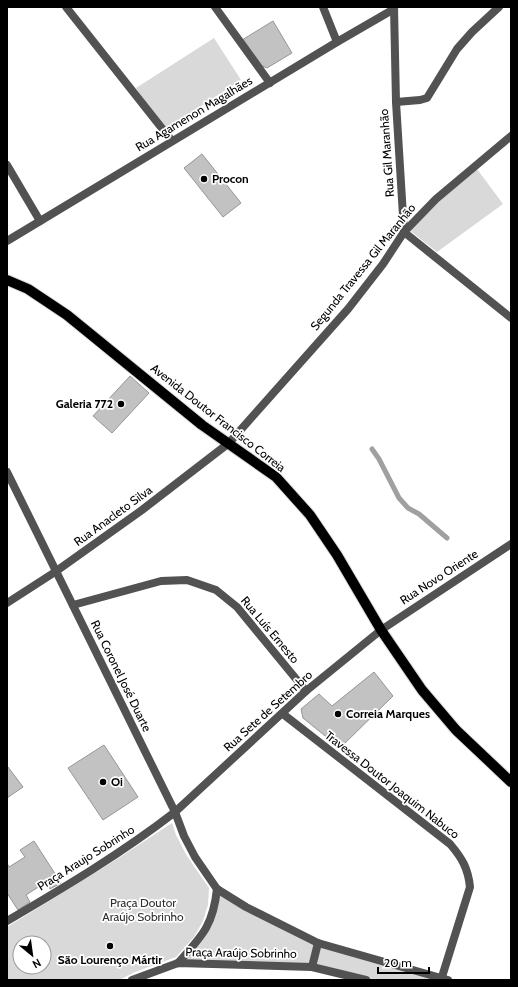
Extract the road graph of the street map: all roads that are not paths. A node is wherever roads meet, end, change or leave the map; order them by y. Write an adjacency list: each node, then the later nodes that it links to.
1 (66, 7): 10 (street)
2 (215, 7): 7 (street)
3 (323, 7): 6 (street)
4 (499, 7): 8 (street)
5 (394, 8): 6 (street, Rua Agamenon Magalhães); 8 (street, Rua Gil Maranhão)
6 (336, 42): 7 (street, Rua Agamenon Magalhães)
7 (270, 83): 10 (street, Rua Agamenon Magalhães)
8 (396, 102): 13 (street, Rua Gil Maranhão)
9 (511, 136): 13 (street, Segunda Travessa Gil Maranhão)
10 (172, 141): 12 (street, Rua Agamenon Magalhães)
11 (7, 165): 12 (street)
12 (40, 221): 14 (street, Rua Agamenon Magalhães)
13 (404, 232): 16 (street); 17 (street, Segunda Travessa Gil Maranhão)
14 (7, 242)
15 (7, 280): 17 (main road, Avenida Doutor Francisco Correia)
16 (511, 318)
17 (229, 443): 20 (street, Rua Anacleto Silva); 23 (main road, Avenida Doutor Francisco Correia)
18 (7, 472): 20 (street, Rua Coronel José Duarte)
19 (511, 544): 23 (street, Rua Novo Oriente)
20 (55, 572): 21 (street, Rua Anacleto Silva); 22 (street, Rua Coronel José Duarte)
21 (7, 603)
22 (73, 605): 24 (street, Rua Luís Ernesto); 27 (street, Rua Coronel José Duarte)
23 (381, 630): 24 (street, Rua Sete de Setembro); 26 (main road, Avenida Doutor Francisco Correia)
24 (306, 691): 25 (street, Rua Sete de Setembro)
25 (283, 714): 27 (street, Rua Sete de Setembro); 34 (street, Travessa Doutor Joaquim Nabuco)
26 (511, 782)
27 (175, 812): 28 (street, Rua Coronel José Duarte); 29 (street, Praça Araujo Sobrinho)
28 (217, 889): 30 (street, Praça Araújo Sobrinho); 31 (street, Praça Araújo Sobrinho)
29 (7, 921)
30 (318, 943): 32 (street); 34 (street, Praça Araújo Sobrinho)
31 (178, 963): 32 (street, Praça Araújo Sobrinho); 33 (street)
32 (312, 966): 35 (street, Praça Araújo Sobrinho)
33 (136, 979)
34 (443, 979)
35 (366, 980)

